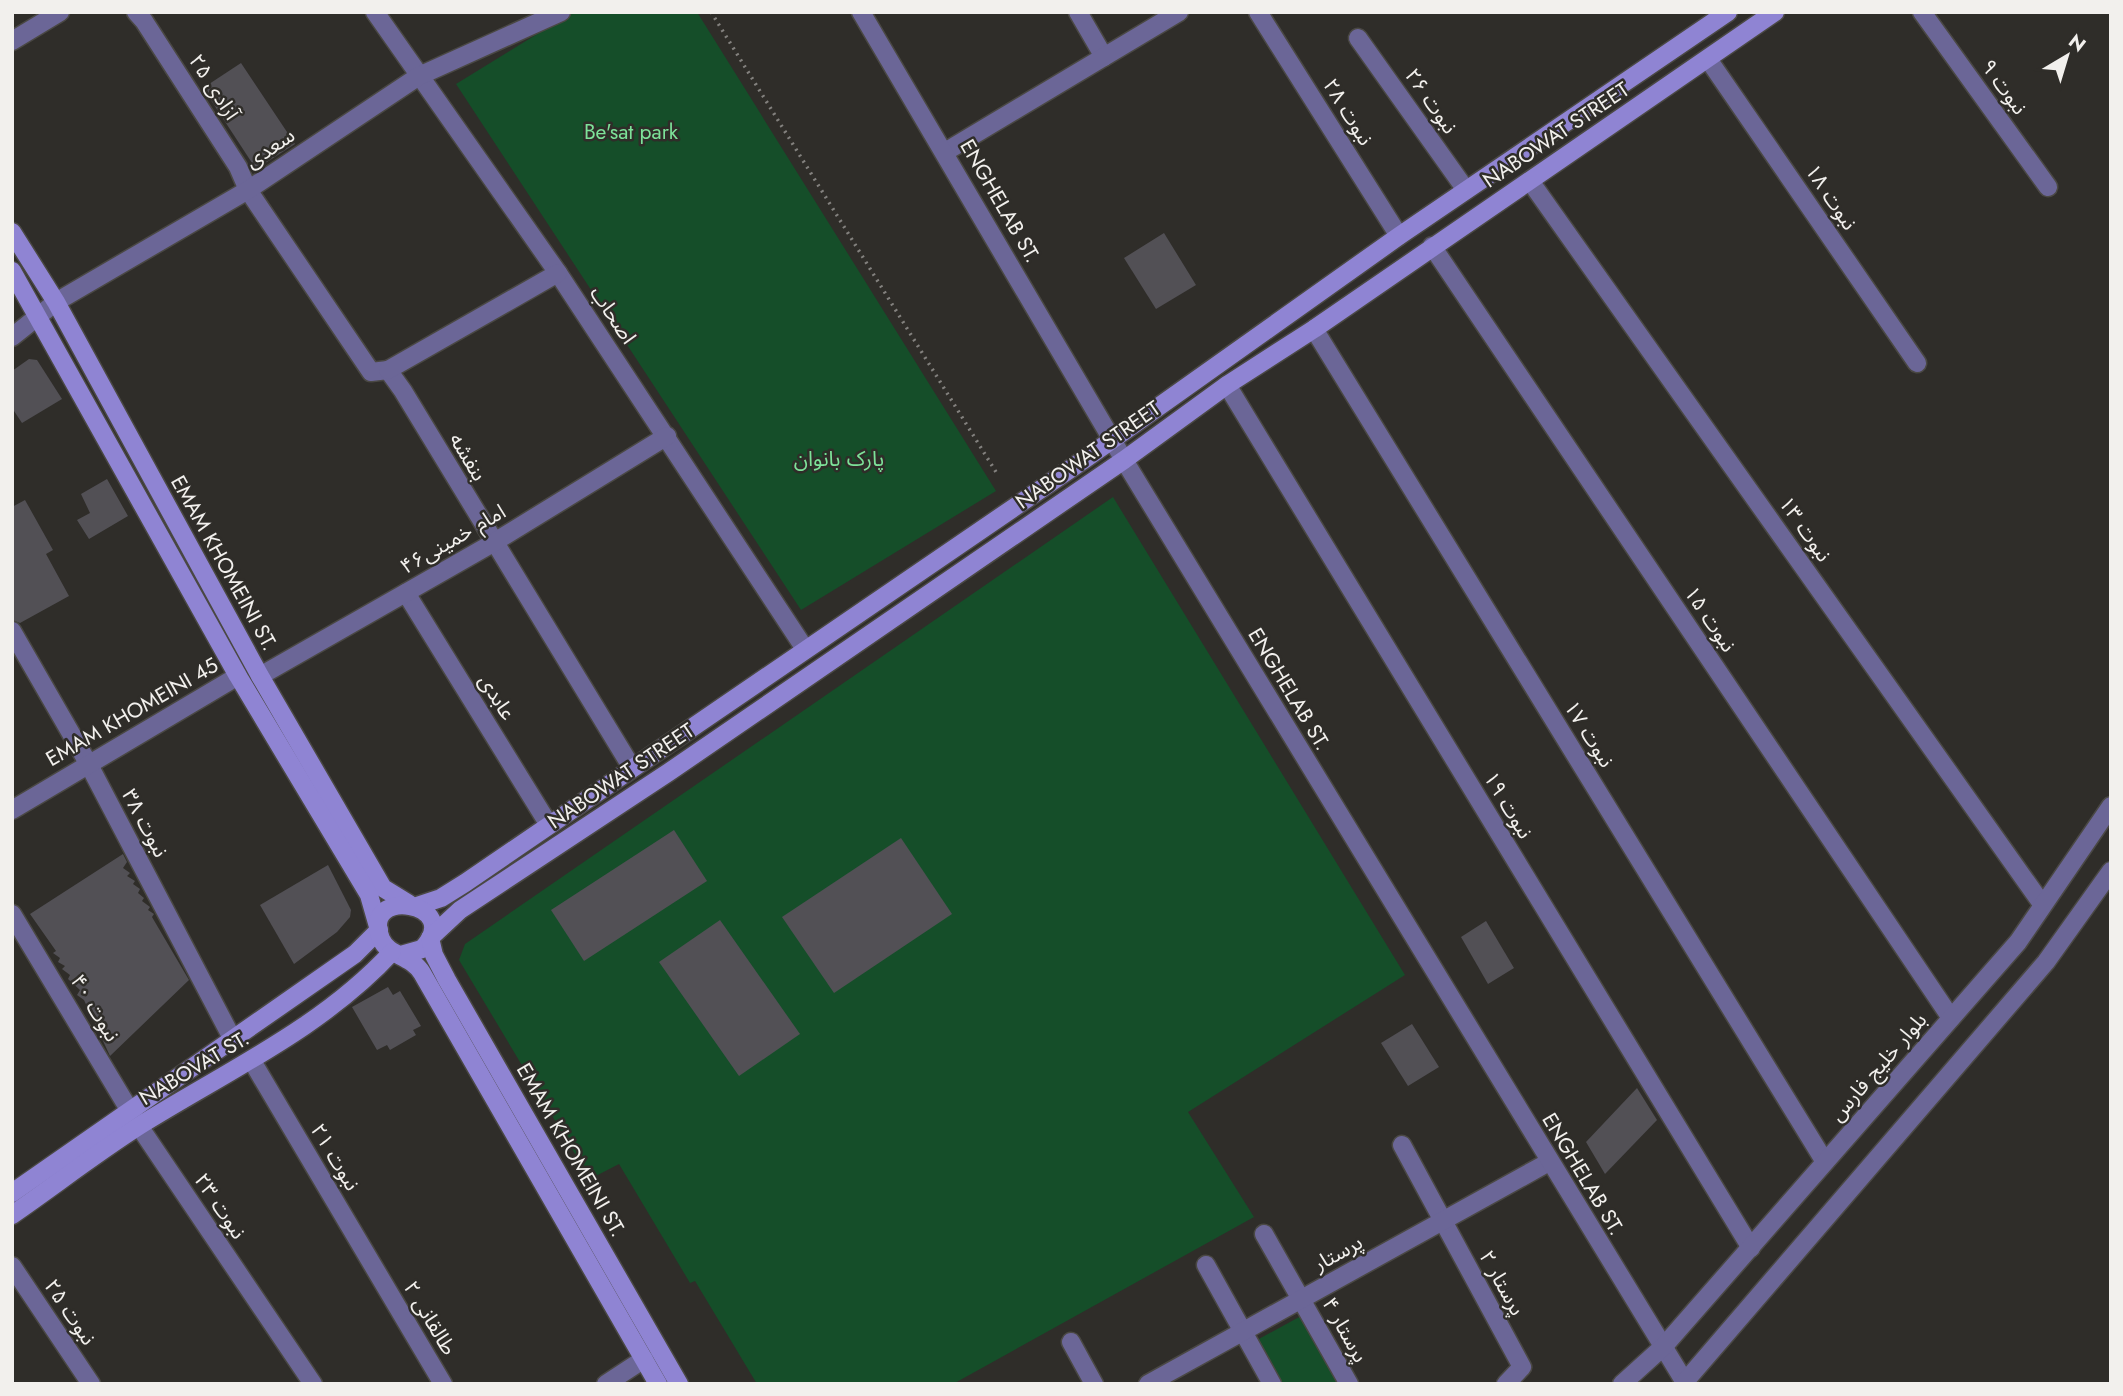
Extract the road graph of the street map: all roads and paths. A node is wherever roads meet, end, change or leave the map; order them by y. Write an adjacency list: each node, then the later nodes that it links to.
1 (60, 12): 15 (street)
2 (136, 12): 22 (street, آزادی ۲۵)
3 (375, 12): 18 (street, اصحاب)
4 (561, 12): 18 (street, سعدی)
5 (711, 12): 39 (path)
6 (861, 12): 19 (street, ENGHELAB ST.)
7 (1079, 12): 16 (street)
8 (1180, 12): 16 (street)
9 (1258, 12): 25 (street, نبوت ۲۸)
10 (1775, 12): 17 (main road, NABOWAT STREET)
11 (1922, 12): 21 (street, نبوت ۹)
12 (1725, 13): 13 (main road, NABOWAT STREET)
13 (1693, 37): 17 (main road); 23 (main road, NABOWAT STREET)
14 (1358, 38): 23 (street, نبوت ۲۶)
15 (12, 41)
16 (1104, 58): 19 (street)
17 (1708, 59): 20 (main road, NABOWAT STREET); 33 (street, نبوت ۱۸)
18 (419, 76): 22 (street, سعدی); 28 (street, اصحاب)
19 (945, 152): 37 (street, ENGHELAB ST.)
20 (1530, 181): 26 (main road, NABOWAT STREET); 53 (street, نبوت ۱۳)
21 (2048, 187)
22 (248, 190): 29 (street, سعدی); 34 (street)
23 (1466, 190): 25 (main road, NABOWAT STREET)
24 (12, 232): 29 (main road, EMAM KHOMEINI ST.)
25 (1404, 233): 26 (main road); 37 (main road, NABOWAT STREET)
26 (1427, 249): 31 (main road, NABOWAT STREET); 59 (street, نبوت ۱۵)
27 (12, 271): 30 (main road, EMAM KHOMEINI ST.)
28 (558, 273): 34 (street); 36 (street, اصحاب)
29 (56, 302): 30 (street, سعدی); 46 (main road, EMAM KHOMEINI ST.)
30 (40, 318): 32 (street, سعدی); 45 (main road, EMAM KHOMEINI ST.)
31 (1314, 329): 35 (main road, NABOWAT STREET); 65 (street, نبوت ۱۷)
32 (12, 337)
33 (1917, 363)
34 (388, 370): 40 (street, بنفشه)
35 (1227, 385): 38 (main road, NABOWAT STREET); 71 (street, نبوت ۱۹)
36 (667, 436): 40 (street, امام خمینی۴۶); 43 (street, اصحاب)
37 (1113, 437): 38 (street, ENGHELAB ST.); 43 (main road, NABOWAT STREET)
38 (1124, 460): 44 (main road, NABOWAT STREET); 66 (street, ENGHELAB ST.)
39 (996, 472)
40 (493, 543): 41 (street, امام خمینی۴۶); 48 (street, بنفشه)
41 (406, 593): 46 (street, امام خمینی۴۶); 51 (street, عابدی)
42 (12, 631): 47 (street, نبوت ۳۸)
43 (805, 649): 44 (main road); 48 (main road, NABOWAT STREET)
44 (818, 669): 57 (main road, NABOWAT STREET)
45 (238, 676): 47 (street, EMAM KHOMEINI 45); 56 (main road, EMAM KHOMEINI ST.)
46 (260, 676): 54 (main road, EMAM KHOMEINI ST.)
47 (88, 764): 50 (street, EMAM KHOMEINI 45); 60 (street, نبوت ۳۸)
48 (632, 768): 51 (main road, NABOWAT STREET)
49 (2111, 806): 53 (street, بلوار خلیج فارس)
50 (12, 810)
51 (549, 825): 54 (main road, NABOWAT STREET)
52 (2111, 870): 80 (street)
53 (2042, 904): 59 (street, بلوار خلیج فارس)
54 (413, 905): 56 (main road); 57 (main road)
55 (12, 914): 62 (street, نبوت ۴۰)
56 (379, 930): 58 (main road); 60 (main road, NABOVAT ST.)
57 (430, 938): 58 (main road); 79 (main road, EMAM KHOMEINI ST.)
58 (397, 953): 61 (main road, NABOVAT ST.); 79 (main road, EMAM KHOMEINI ST.)
59 (1951, 1018): 65 (street, بلوار خلیج فارس)
60 (232, 1038): 62 (main road, NABOVAT ST.)
61 (252, 1061): 63 (main road, NABOVAT ST.); 74 (street, نبوت ۲۱)
62 (129, 1110): 63 (street, نبوت ۴۰); 67 (main road, NABOVAT ST.)
63 (139, 1126): 68 (main road, NABOVAT ST.); 82 (street, نبوت ۲۳)
64 (1402, 1145): 69 (street, پرستار ۲)
65 (1825, 1162): 71 (street, بلوار خلیج فارس)
66 (1549, 1163): 69 (street, پرستار); 78 (street, ENGHELAB ST.)
67 (12, 1193)
68 (12, 1215)
69 (1441, 1222): 75 (street, پرستار); 91 (street, پرستار ۲)
70 (1264, 1234): 75 (street, پرستار ۴)
71 (1751, 1248): 78 (street, بلوار خلیج فارس)
72 (1206, 1265): 76 (street)
73 (12, 1266): 81 (street, نبوت ۲۵)
74 (379, 1276): 83 (street, طالقانی ۲)
75 (1302, 1299): 76 (street, پرستار); 90 (street, پرستار ۴)
76 (1243, 1332): 88 (street, پرستار); 89 (street)
77 (1071, 1342): 87 (street)
78 (1664, 1346): 80 (street, ENGHELAB ST.); 92 (street, بلوار خلیج فارس)
79 (652, 1355): 84 (street); 85 (main road, EMAM KHOMEINI ST.); 86 (main road, EMAM KHOMEINI ST.)
80 (1684, 1383)
81 (91, 1384)
82 (313, 1384)
83 (443, 1384)
84 (606, 1384)
85 (658, 1384)
86 (679, 1384)
87 (1094, 1384)
88 (1149, 1384)
89 (1272, 1384)
90 (1349, 1384)
91 (1506, 1384)
92 (1622, 1384)

